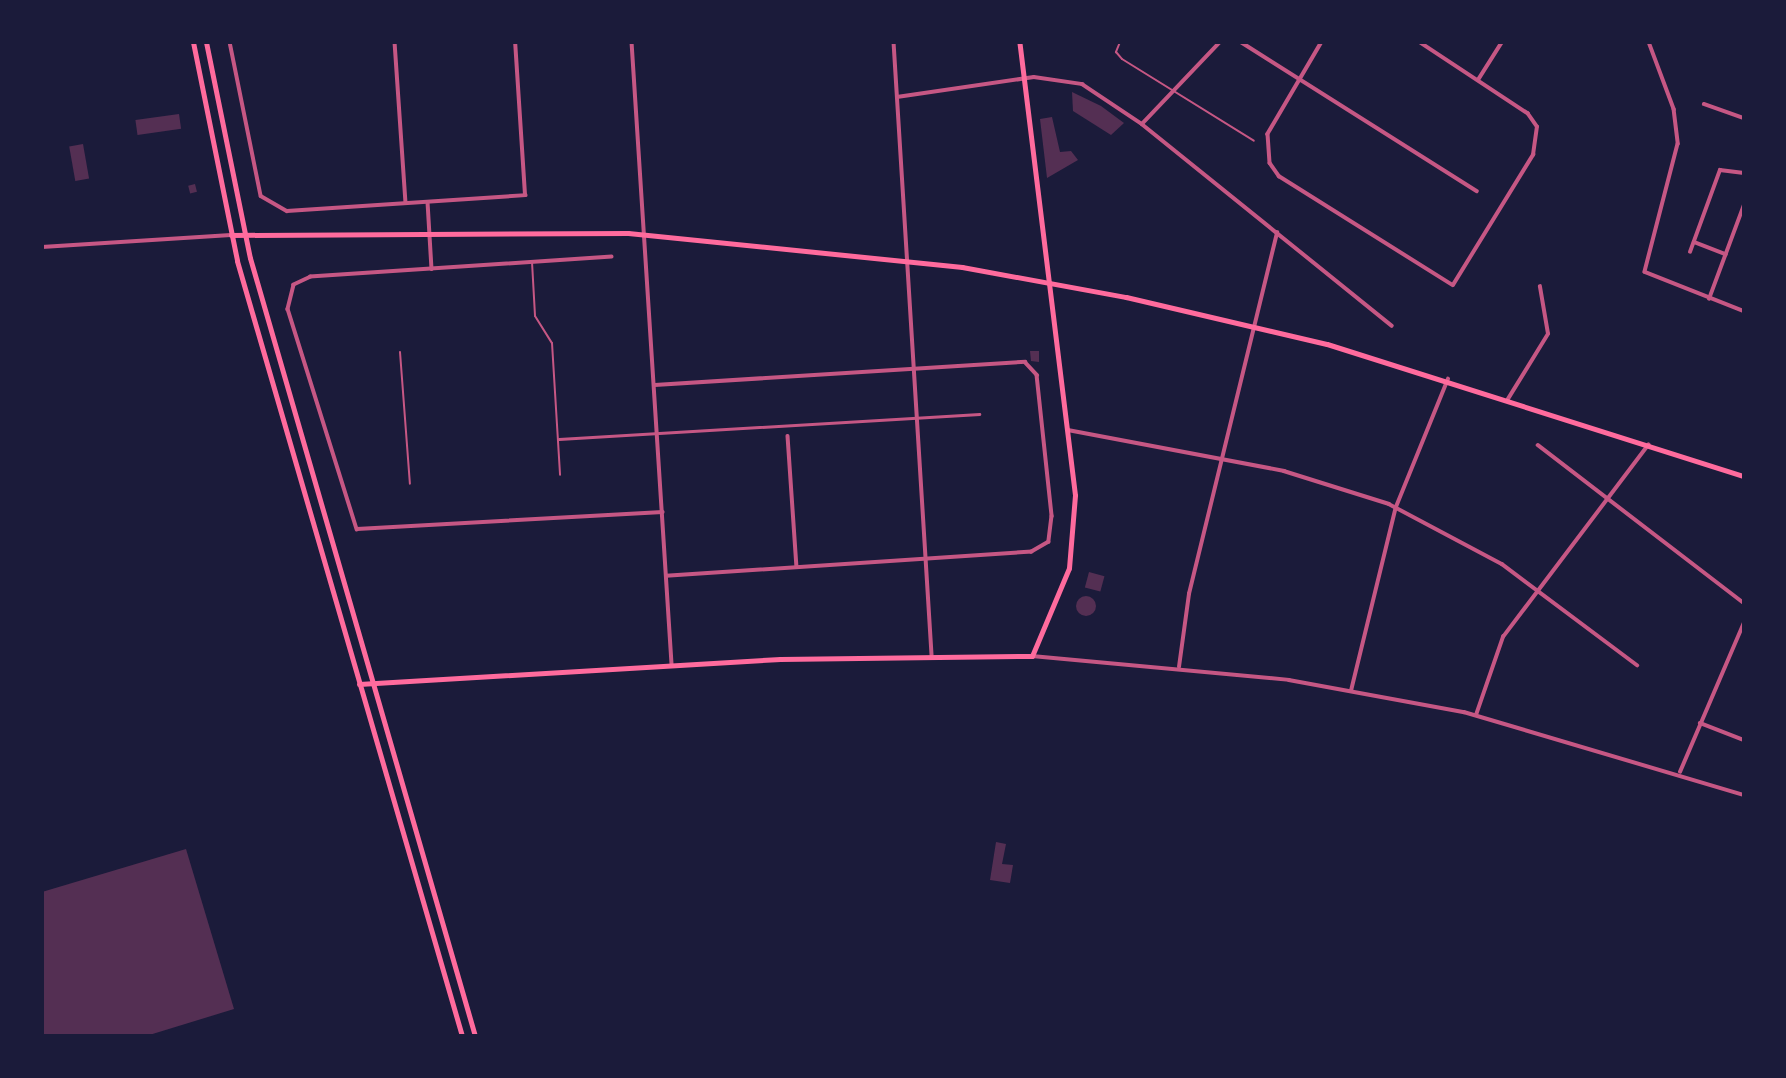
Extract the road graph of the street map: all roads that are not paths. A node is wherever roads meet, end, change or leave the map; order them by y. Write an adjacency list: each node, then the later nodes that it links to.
1 (193, 42): 34 (main road)
2 (206, 42): 32 (main road)
3 (230, 42): 28 (street)
4 (395, 42): 28 (street)
5 (515, 42): 27 (street)
6 (632, 42): 33 (street)
7 (894, 42): 20 (street)
8 (1019, 42): 16 (main road)
9 (1120, 42): 19 (lane)
10 (1220, 42): 19 (street)
11 (1241, 42): 17 (street)
12 (1322, 42): 17 (street)
13 (1419, 42): 18 (street)
14 (1502, 42): 18 (street)
15 (1649, 42): 45 (street)
16 (1023, 78): 20 (street); 23 (street); 43 (main road)
17 (1299, 79): 18 (street); 26 (street)
18 (1478, 80)
19 (1174, 92): 23 (street); 24 (lane)
20 (897, 97): 40 (street)
21 (1704, 104): 22 (street)
22 (1744, 118)
23 (1142, 124): 31 (street)
24 (1255, 141)
25 (1744, 173): 35 (street)
26 (1477, 191)
27 (428, 202): 28 (street); 30 (street)
28 (406, 203)
29 (1744, 205): 38 (street)
30 (430, 230): 32 (main road); 33 (main road); 42 (street)
31 (1277, 233): 47 (street); 48 (street)
32 (244, 234): 34 (main road); 80 (main road)
33 (645, 234): 40 (main road); 52 (street)
34 (231, 235): 36 (street); 81 (main road)
35 (1694, 242): 37 (street); 38 (street)
36 (42, 247)
37 (1690, 252)
38 (1726, 254): 45 (street)
39 (612, 257): 41 (street)
40 (908, 260): 43 (main road); 50 (street)
41 (532, 262): 42 (street); 59 (lane)
42 (432, 269): 68 (street)
43 (1048, 282): 47 (main road); 56 (main road)
44 (1540, 287): 53 (street)
45 (1709, 299): 46 (street)
46 (1744, 311)
47 (1254, 326): 51 (main road); 62 (street)
48 (1392, 326)
49 (400, 352): 65 (lane)
50 (914, 368): 52 (street); 55 (street); 69 (street)
51 (1448, 379): 53 (main road); 67 (street)
52 (655, 385): 57 (street)
53 (1508, 399): 60 (main road)
54 (979, 414): 55 (street)
55 (918, 418): 57 (street); 69 (street)
56 (1068, 430): 62 (street); 76 (main road)
57 (658, 435): 59 (street); 68 (street)
58 (788, 436): 70 (street)
59 (559, 439): 63 (lane)
60 (1648, 444): 64 (main road); 66 (street)
61 (1538, 445): 66 (street)
62 (1222, 459): 67 (street); 79 (street)
63 (560, 475)
64 (1744, 476)
65 (410, 484)
66 (1609, 499): 72 (street); 73 (street)
67 (1396, 507): 72 (street); 82 (street)
68 (663, 512): 71 (street)
69 (928, 559): 70 (street); 75 (street)
70 (797, 567): 71 (street)
71 (667, 576): 77 (street)
72 (1539, 589): 78 (street); 83 (street)
73 (1744, 603)
74 (1744, 623): 84 (street)
75 (932, 655): 76 (main road); 77 (main road)
76 (1032, 656): 79 (street)
77 (672, 664): 80 (main road)
78 (1637, 665)
79 (1179, 667): 82 (street)
80 (372, 683): 81 (main road); 88 (main road)
81 (359, 684): 89 (main road)
82 (1350, 691): 83 (street)
83 (1476, 715): 86 (street)
84 (1700, 723): 85 (street); 86 (street)
85 (1744, 740)
86 (1680, 772): 87 (street)
87 (1744, 795)
88 (466, 1004): 89 (main road); 91 (main road)
89 (454, 1007): 90 (main road)
90 (462, 1036)
91 (475, 1036)

